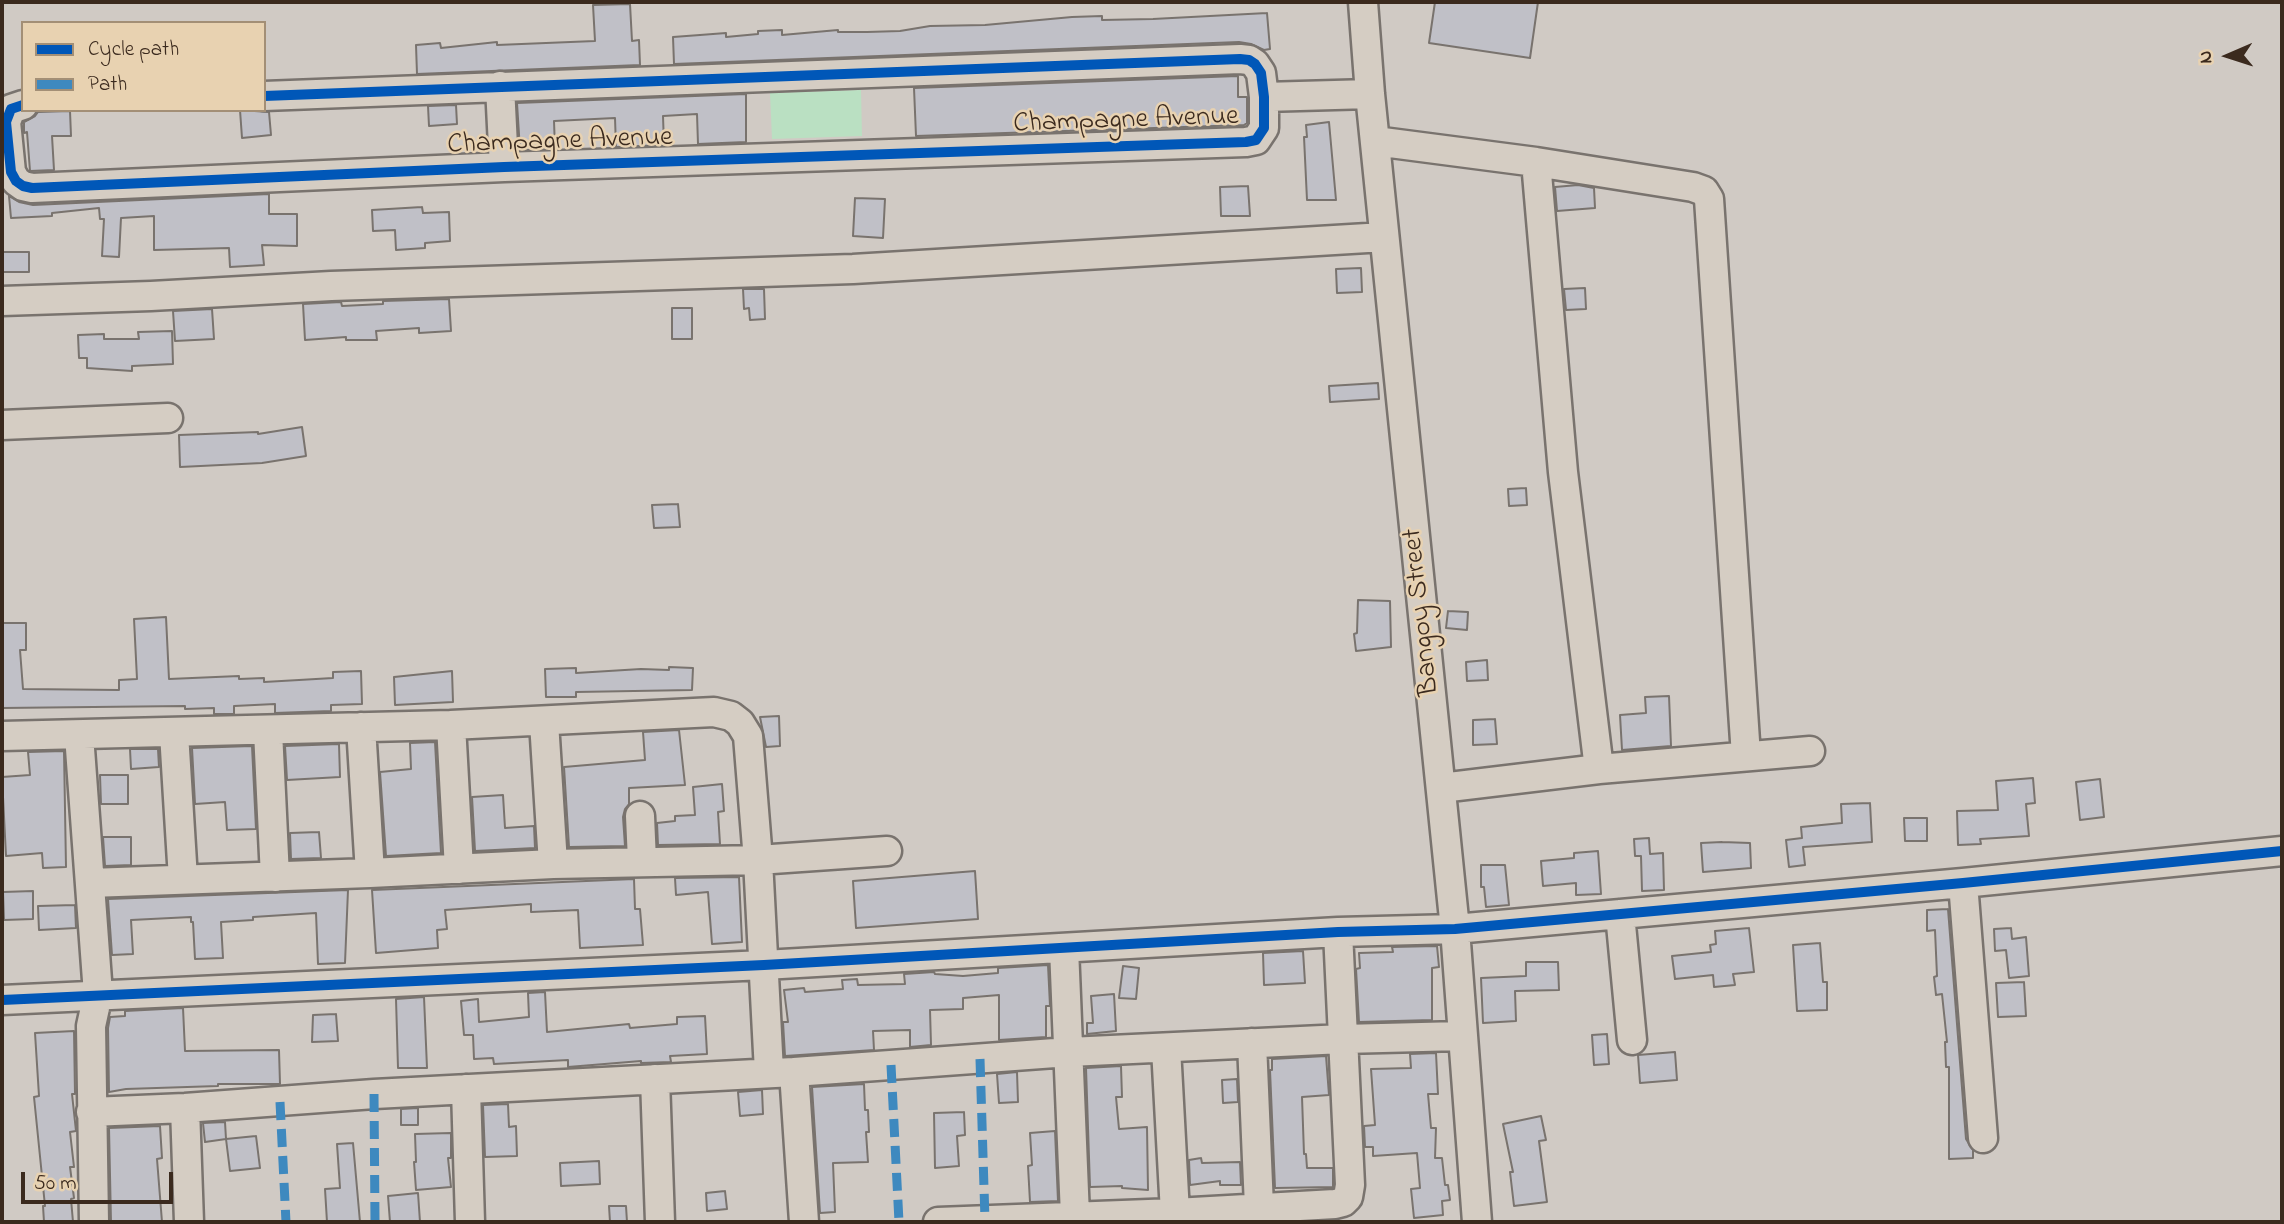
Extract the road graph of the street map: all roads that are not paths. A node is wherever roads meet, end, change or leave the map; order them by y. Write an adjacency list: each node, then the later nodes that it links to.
1 (1363, 2): 3 (street, Bangoy Street)
2 (500, 86): 4 (street, Champagne Avenue); 5 (street, Champagne Avenue); 9 (street)
3 (1370, 94): 5 (street); 7 (street, Bangoy Street)
4 (266, 96)
5 (1264, 97): 9 (street, Champagne Avenue)
6 (21, 106): 9 (street, Champagne Avenue)
7 (1375, 141): 8 (street); 10 (street, Bangoy Street)
8 (1536, 162): 22 (street); 23 (street)
9 (504, 167)
10 (1384, 237): 11 (street); 24 (street, Bangoy Street)
11 (2, 302)
12 (168, 418): 13 (street)
13 (2, 425)
14 (544, 722): 15 (street); 28 (street); 30 (street)
15 (451, 725): 16 (street); 31 (street)
16 (361, 727): 17 (street); 32 (street)
17 (268, 731): 18 (street); 33 (street)
18 (174, 733): 19 (street); 34 (street)
19 (79, 735): 20 (street); 35 (street)
20 (2, 736)
21 (1810, 751): 22 (street)
22 (1746, 756): 23 (street)
23 (1599, 769): 24 (street)
24 (1441, 788): 38 (street, Bangoy Street)
25 (640, 816): 29 (street)
26 (887, 851): 28 (street)
27 (2282, 851): 36 (street)
28 (758, 860): 29 (street); 41 (street)
29 (642, 861): 30 (street)
30 (553, 864): 31 (street)
31 (459, 869): 32 (street)
32 (370, 873): 33 (street)
33 (275, 877): 34 (street)
34 (183, 879): 35 (street)
35 (90, 883): 42 (street)
36 (1963, 883): 37 (street); 55 (street)
37 (1620, 914): 38 (street); 46 (street)
38 (1455, 929): 39 (street); 44 (street, Bangoy Street)
39 (1338, 932): 40 (street); 45 (street)
40 (1065, 948): 41 (street); 49 (street)
41 (764, 965): 42 (street); 50 (street)
42 (98, 994): 43 (street); 54 (street)
43 (2, 1000)
44 (1461, 1035): 45 (street); 65 (street, Bangoy Street)
45 (1343, 1039): 47 (street); 56 (street)
46 (1632, 1040)
47 (1252, 1043): 48 (street); 56 (street)
48 (1167, 1048): 49 (street); 57 (street)
49 (1069, 1052): 50 (street); 58 (street)
50 (782, 1072): 51 (street); 63 (street)
51 (655, 1079): 52 (street); 62 (street)
52 (466, 1089): 53 (street); 61 (street)
53 (185, 1108): 54 (street); 60 (street)
54 (91, 1112): 59 (street)
55 (1983, 1138)
56 (1259, 1207): 57 (street)
57 (1175, 1213): 58 (street)
58 (1076, 1216): 64 (street)
59 (94, 1222)
60 (190, 1222)
61 (470, 1222)
62 (660, 1222)
63 (804, 1222)
64 (938, 1222)
65 (1477, 1222)

